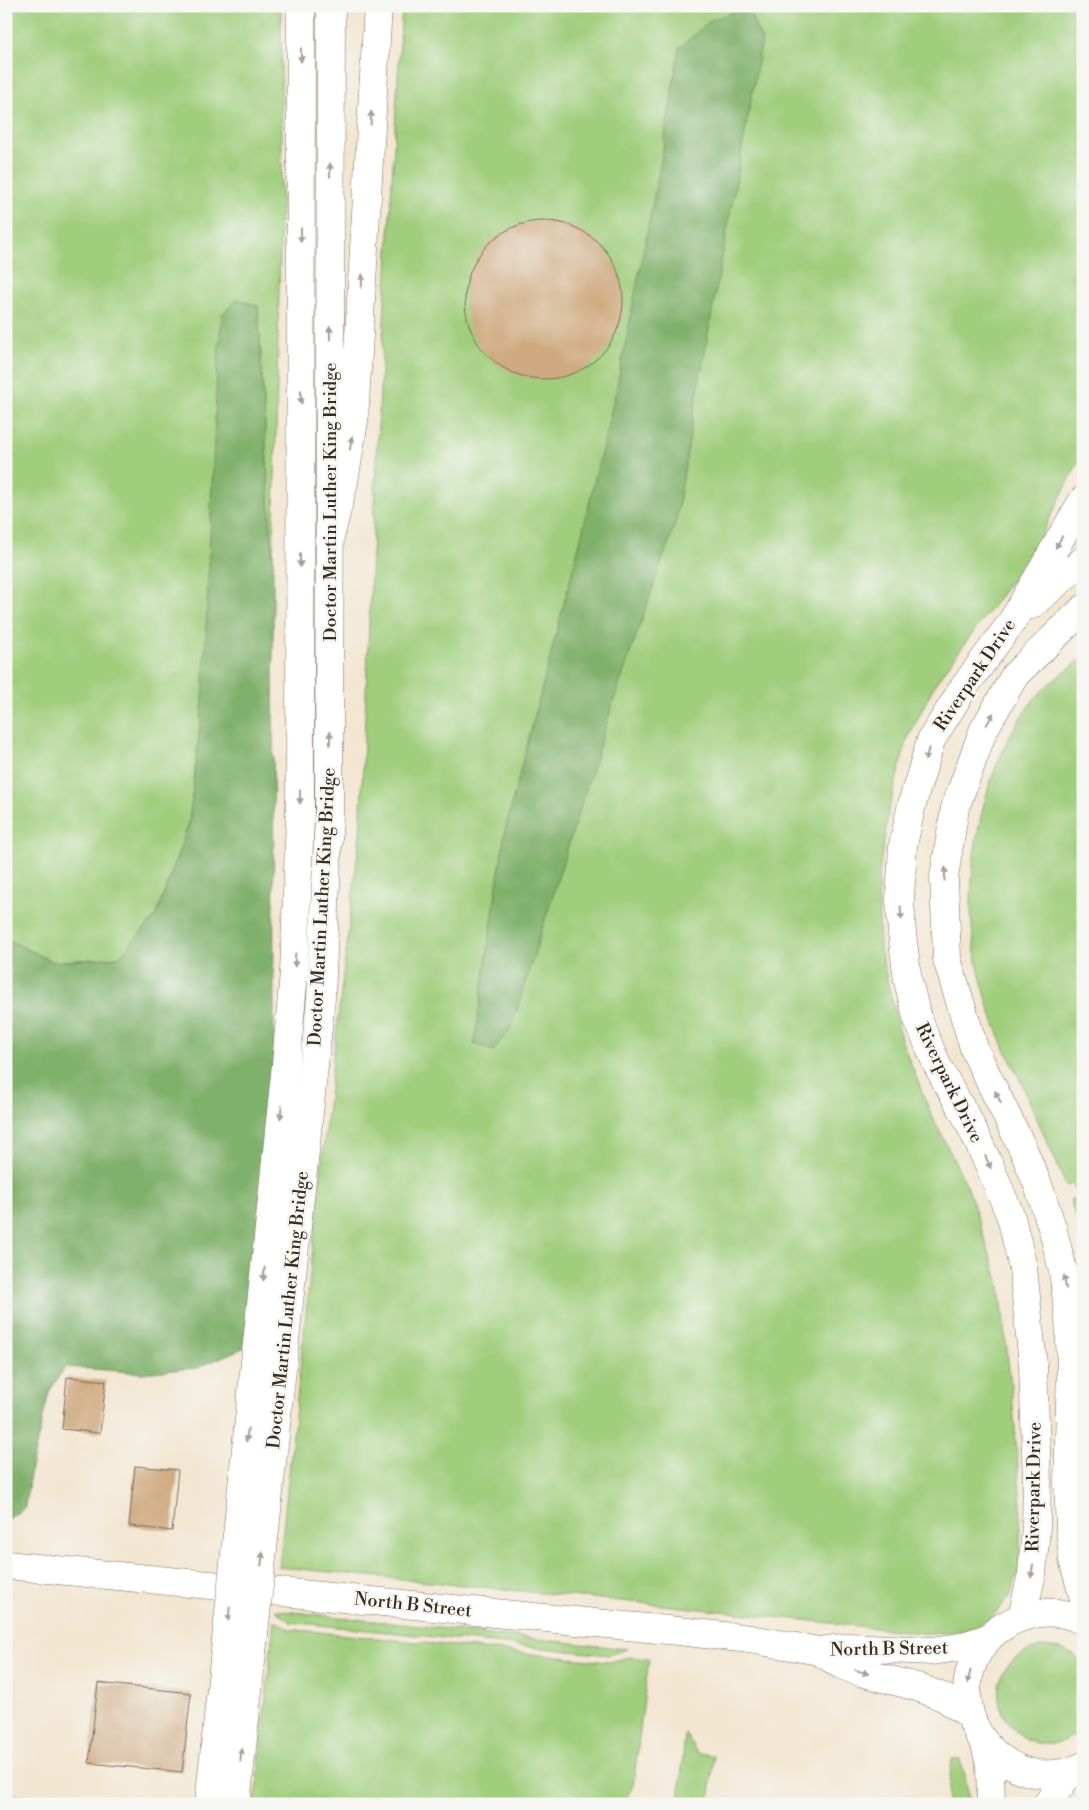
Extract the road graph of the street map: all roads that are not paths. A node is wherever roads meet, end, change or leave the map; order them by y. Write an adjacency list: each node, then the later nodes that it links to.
1 (301, 6): 20 (main road, Doctor Martin Luther King Bridge, one-way to 20, bridge)
2 (331, 6): 5 (main road, Doctor Martin Luther King Bridge, one-way to 2)
3 (378, 6): 5 (main road, one-way to 3)
4 (1083, 500): 8 (main road, Riverpark Drive, one-way to 8)
5 (329, 541): 21 (main road, Doctor Martin Luther King Bridge, one-way to 5, bridge)
6 (1083, 561): 8 (main road)
7 (1077, 619): 10 (main road, Riverpark Drive, one-way to 7)
8 (1010, 623): 9 (main road, Riverpark Drive, one-way to 9)
9 (1033, 1366): 10 (main road); 13 (main road, Riverpark Drive, one-way to 13)
10 (1077, 1366): 12 (main road, Riverpark Drive)
11 (6, 1565): 16 (main road, North B Street)
12 (1083, 1595)
13 (1022, 1616): 14 (main road); 15 (main road)
14 (1083, 1620)
15 (988, 1638): 16 (main road, North B Street); 17 (main road, one-way to 17)
16 (818, 1651): 17 (main road, North B Street, one-way to 17)
17 (969, 1714): 18 (main road)
18 (985, 1745): 19 (main road); 22 (main road)
19 (1080, 1767): 23 (main road)
20 (209, 1804)
21 (236, 1804)
22 (991, 1804)
23 (1047, 1804)

